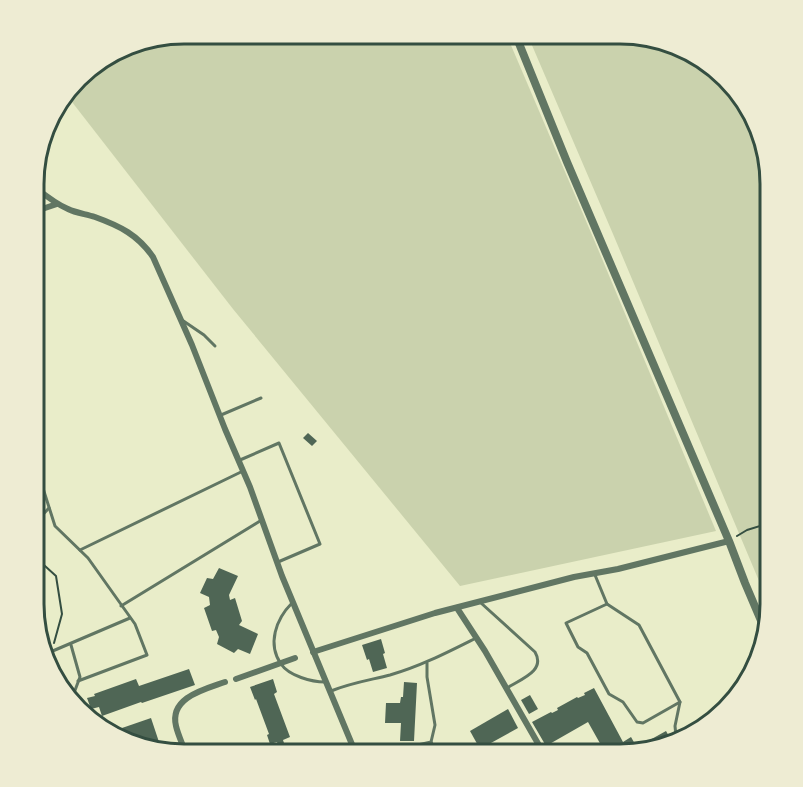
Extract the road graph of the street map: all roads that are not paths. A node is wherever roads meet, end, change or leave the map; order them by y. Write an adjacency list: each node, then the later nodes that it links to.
1 (519, 44): 15 (street)
2 (44, 194): 3 (street)
3 (57, 204): 4 (street); 5 (street)
4 (44, 208)
5 (181, 319): 6 (lane); 8 (street)
6 (215, 346)
7 (261, 398): 8 (lane)
8 (219, 416): 9 (street)
9 (238, 461): 10 (street); 17 (lane)
10 (243, 471): 14 (street); 16 (lane)
11 (44, 490): 12 (lane)
12 (50, 508): 13 (lane); 16 (lane)
13 (44, 514)
14 (262, 520): 17 (street); 22 (lane)
15 (729, 541): 18 (street); 24 (street)
16 (80, 550): 22 (lane)
17 (277, 562): 19 (street)
18 (595, 573): 20 (street); 21 (lane)
19 (293, 602): 29 (street); 31 (lane)
20 (480, 602): 23 (street); 37 (lane)
21 (607, 604): 40 (lane); 40 (lane)
22 (121, 606): 25 (lane)
23 (457, 608): 26 (street); 29 (street)
24 (759, 615)
25 (130, 618): 27 (lane); 34 (lane)
26 (476, 638): 32 (lane); 37 (street)
27 (70, 645): 28 (lane); 34 (lane)
28 (52, 652)
29 (313, 652): 36 (street)
30 (295, 658): 31 (street)
31 (280, 663): 33 (street); 36 (lane)
32 (427, 663): 39 (lane); 42 (lane)
33 (236, 679)
34 (78, 681): 38 (lane)
35 (225, 682): 43 (street)
36 (326, 682): 39 (street)
37 (506, 688): 46 (street)
38 (74, 692)
39 (330, 692): 44 (street)
40 (680, 702): 41 (lane)
41 (676, 732)
42 (431, 742): 45 (lane)
43 (182, 743)
44 (351, 743)
45 (427, 743)
46 (537, 743)

